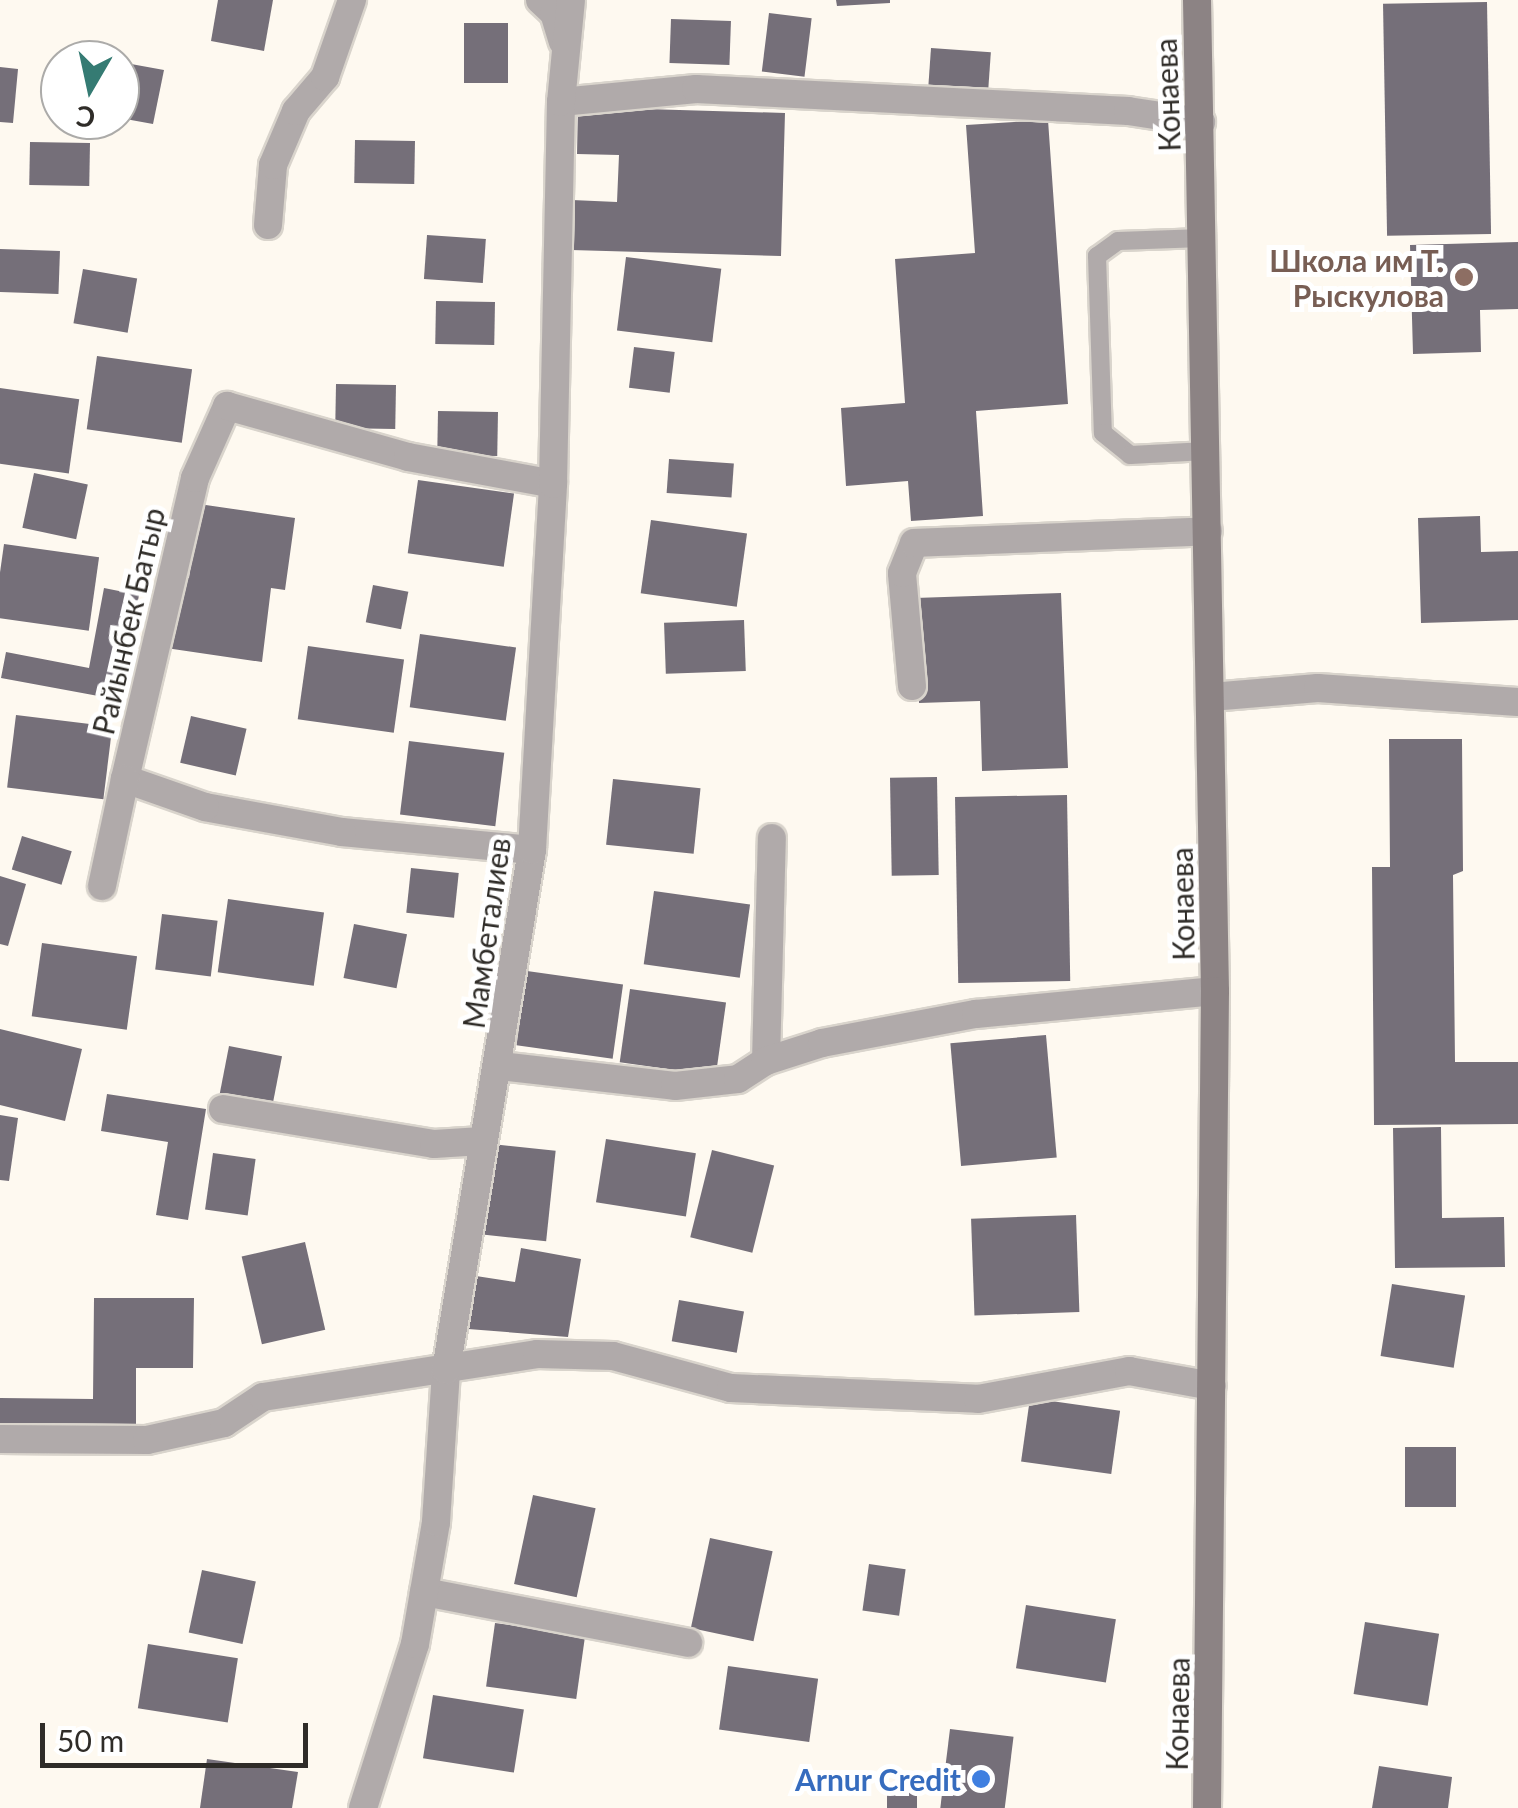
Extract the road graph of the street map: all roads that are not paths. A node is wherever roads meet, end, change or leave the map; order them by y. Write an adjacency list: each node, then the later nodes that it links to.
1 (352, 0): 9 (street)
2 (540, 0): 6 (street, Мамбеталиев)
3 (571, 0): 6 (street, Мамбеталиев)
4 (1189, 0): 5 (street)
5 (1197, 0): 8 (main road, Конаева)
6 (567, 53): 7 (street, Мамбеталиев)
7 (561, 102): 8 (street); 12 (street, Мамбеталиев)
8 (1202, 122): 10 (main road, Конаева)
9 (268, 225)
10 (1203, 238): 11 (main road, Конаева); 11 (lane)
11 (1207, 451): 13 (main road, Конаева)
12 (553, 484): 17 (street, Райынбек Батыр); 19 (street, Мамбеталиев)
13 (1208, 532): 14 (street); 15 (main road, Конаева)
14 (912, 686)
15 (1211, 697): 16 (street); 21 (main road, Конаева)
16 (1518, 702)
17 (125, 779): 19 (street, Райынбек Батыр); 20 (street)
18 (772, 838): 22 (street)
19 (532, 850): 23 (street, Мамбеталиев)
20 (102, 886)
21 (1216, 991): 22 (street); 27 (main road, Конаева)
22 (766, 1060): 23 (street)
23 (500, 1066): 25 (street, Мамбеталиев)
24 (223, 1109): 25 (street)
25 (482, 1141): 26 (street, Мамбеталиев)
26 (446, 1370): 27 (street); 28 (street); 29 (street, Мамбеталиев)
27 (1212, 1386): 32 (main road, Конаева)
28 (0, 1439)
29 (424, 1592): 30 (street); 31 (street, Мамбеталиев)
30 (688, 1642)
31 (363, 1808)
32 (1207, 1808)

